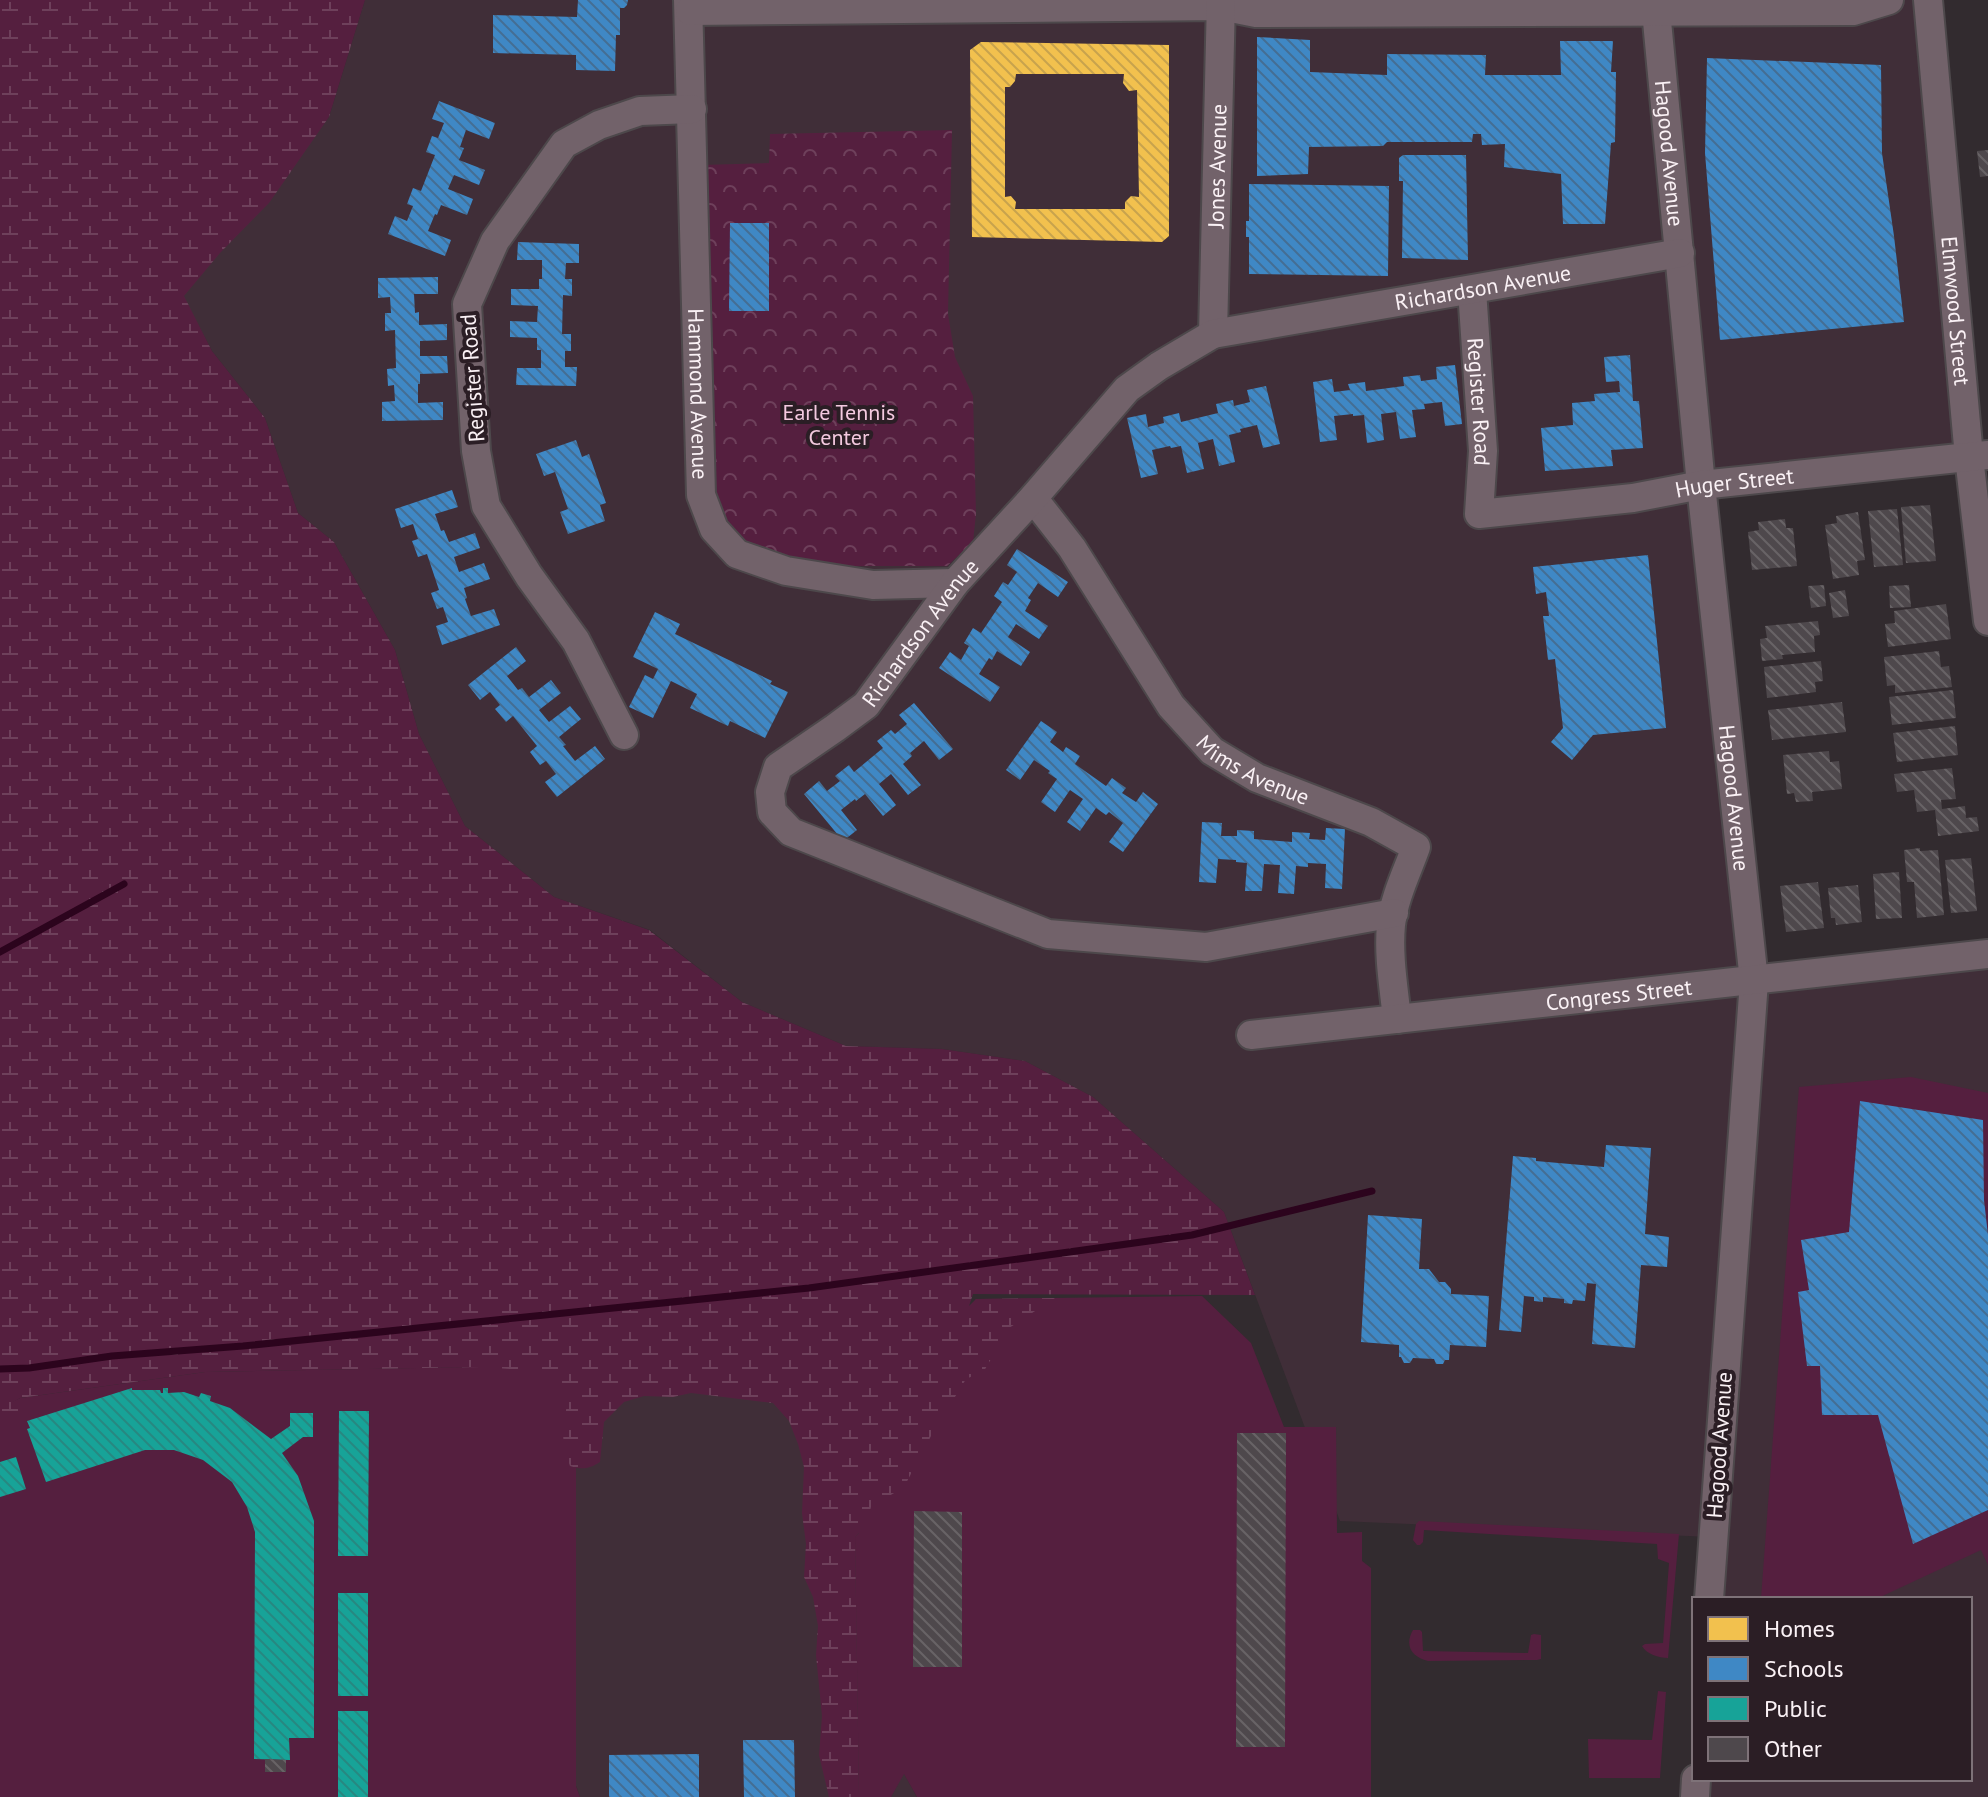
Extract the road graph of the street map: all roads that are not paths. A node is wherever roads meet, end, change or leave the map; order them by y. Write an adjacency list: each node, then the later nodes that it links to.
1 (1889, 0): 5 (street)
2 (1928, 0): 10 (street, Elmwood Street)
3 (1224, 2): 4 (street); 5 (street); 9 (street, Jones Avenue)
4 (689, 5): 6 (street, Hammond Avenue)
5 (1655, 6): 7 (street, Hagood Avenue)
6 (692, 109): 14 (street, Hammond Avenue); 16 (street, Register Road)
7 (1680, 253): 8 (street, Richardson Avenue); 11 (street, Hagood Avenue)
8 (1472, 290): 9 (street, Richardson Avenue); 13 (street, Register Road)
9 (1213, 334): 12 (street, Richardson Avenue)
10 (1978, 456): 11 (street, Huger Street); 15 (street, Elmwood Street)
11 (1701, 485): 13 (street, Huger Street); 19 (street, Hagood Avenue)
12 (1033, 498): 14 (street, Richardson Avenue); 17 (street, Mims Avenue)
13 (1479, 514)
14 (955, 583): 17 (street, Richardson Avenue)
15 (1988, 621)
16 (624, 735)
17 (1394, 913): 20 (street, Mims Avenue)
18 (1988, 954): 19 (street, Congress Street)
19 (1754, 981): 20 (street, Congress Street); 22 (street, Hagood Avenue)
20 (1397, 1019): 21 (street, Congress Street)
21 (1251, 1035)
22 (1709, 1597)

